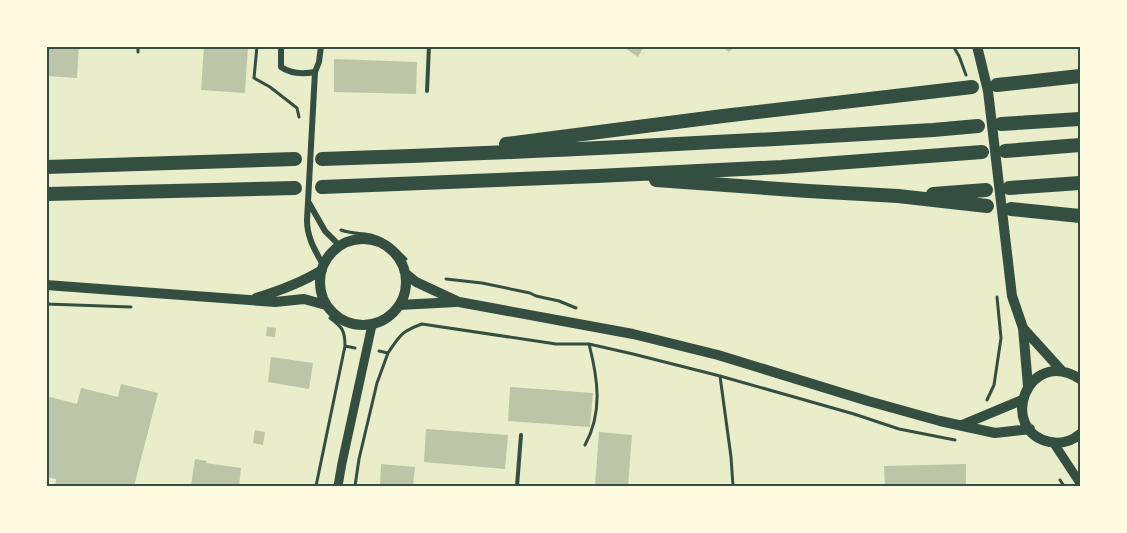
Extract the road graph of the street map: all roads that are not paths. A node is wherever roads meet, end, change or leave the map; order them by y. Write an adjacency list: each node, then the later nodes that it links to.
1 (281, 46): 5 (street)
2 (321, 46): 5 (street)
3 (429, 46): 9 (lane)
4 (976, 49): 41 (main road)
5 (315, 72): 28 (street)
6 (1080, 76): 7 (highway)
7 (997, 85)
8 (972, 87): 16 (highway)
9 (427, 91)
10 (1080, 119): 11 (highway)
11 (1001, 124)
12 (978, 126): 16 (highway)
13 (1080, 145): 14 (highway)
14 (1005, 151)
15 (982, 152): 20 (highway)
16 (418, 156): 18 (highway)
17 (296, 159): 19 (highway)
18 (322, 159)
19 (46, 167)
20 (597, 176): 22 (highway); 27 (highway)
21 (1080, 183): 24 (highway)
22 (322, 187)
23 (295, 188): 26 (highway)
24 (1009, 188)
25 (986, 190): 27 (highway)
26 (46, 194)
27 (898, 196): 29 (highway)
28 (309, 203): 32 (street); 33 (street)
29 (987, 206)
30 (1011, 209): 31 (highway)
31 (1080, 216)
32 (340, 246): 33 (main road); 34 (main road)
33 (323, 268): 36 (main road); 38 (main road)
34 (405, 273): 37 (main road); 39 (main road)
35 (46, 285): 36 (main road)
36 (252, 299): 38 (main road)
37 (459, 302): 39 (main road); 46 (main road)
38 (326, 304): 40 (main road)
39 (399, 305): 40 (main road)
40 (372, 325): 52 (street)
41 (1023, 328): 42 (main road); 44 (main road)
42 (1062, 371): 43 (main road); 44 (main road)
43 (1080, 379)
44 (1028, 386): 45 (main road)
45 (1023, 400): 46 (main road); 47 (main road)
46 (962, 425): 47 (main road)
47 (1030, 429): 50 (main road)
48 (1080, 434): 50 (main road)
49 (521, 435): 53 (lane)
50 (1053, 442): 51 (street)
51 (1080, 483)
52 (338, 486)
53 (517, 486)

